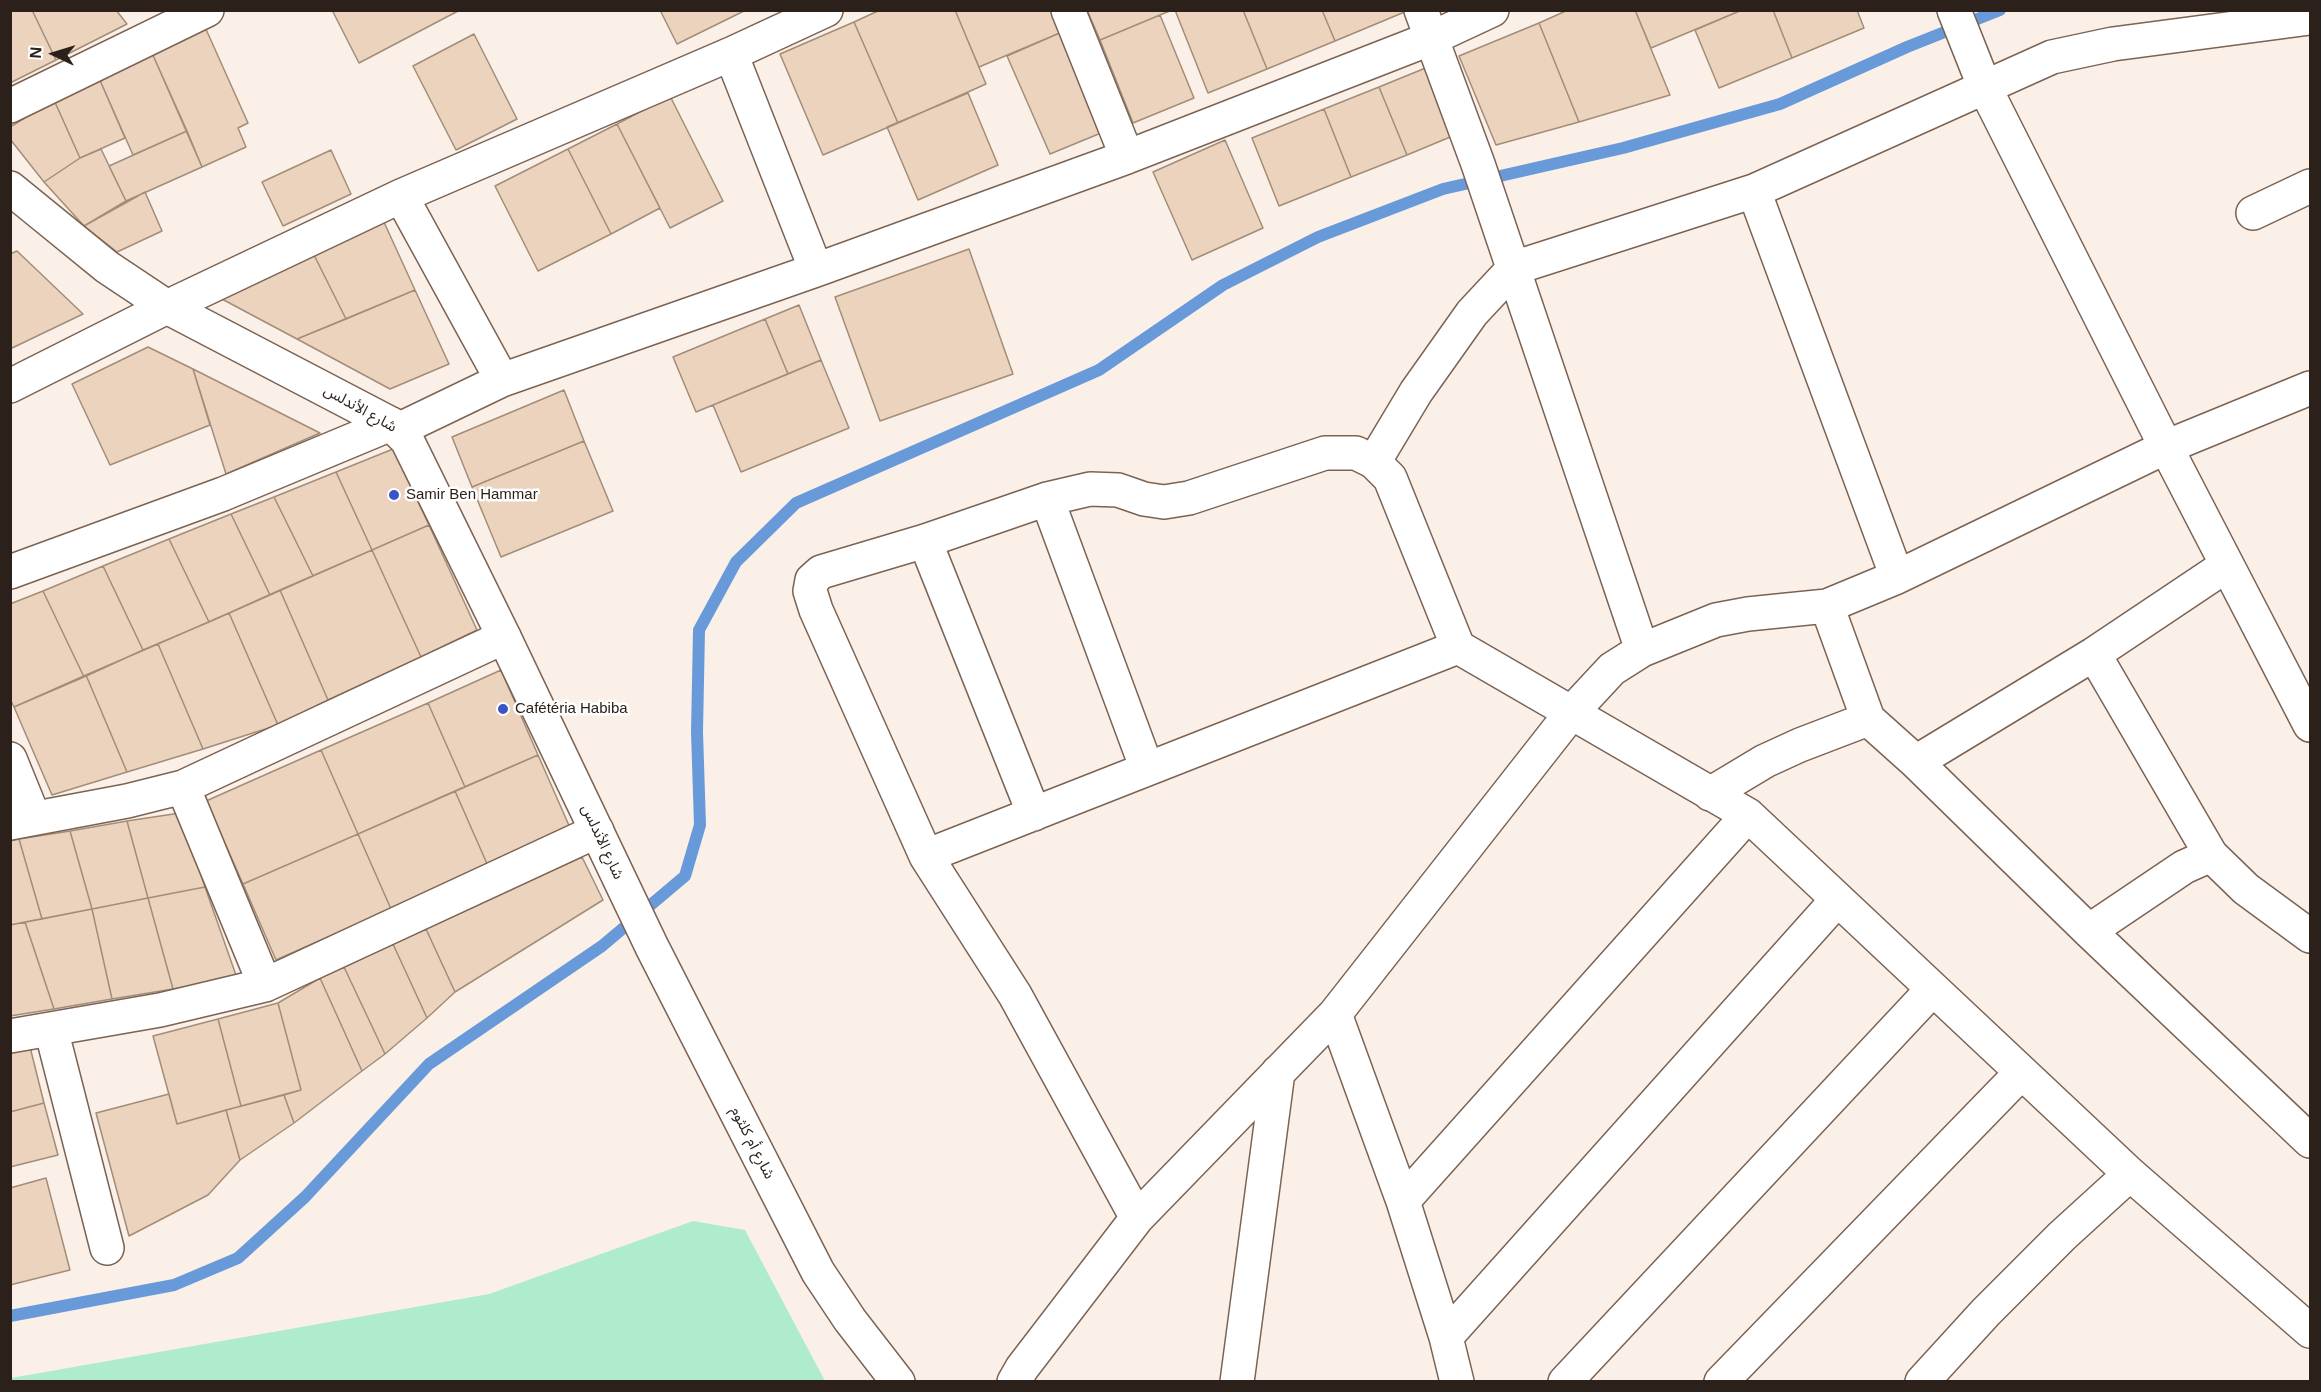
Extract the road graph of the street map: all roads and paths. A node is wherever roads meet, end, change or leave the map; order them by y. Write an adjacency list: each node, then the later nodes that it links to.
1 (207, 10): 7 (street)
2 (1068, 10): 12 (street)
3 (1492, 10): 8 (street)
4 (1954, 10): 10 (street)
5 (812, 14): 9 (street)
6 (2310, 18): 10 (street)
7 (152, 21): 11 (street)
8 (1427, 24): 12 (street); 18 (street)
9 (731, 54): 16 (street); 19 (street)
10 (1980, 76): 15 (street); 25 (street)
11 (10, 106)
12 (1127, 157): 19 (street)
13 (2310, 186): 17 (street)
14 (10, 188): 20 (street, شارع الأندلس)
15 (1754, 191): 18 (street); 31 (street)
16 (401, 196): 20 (street); 21 (street)
17 (2253, 213)
18 (1514, 268): 26 (street); 35 (street)
19 (816, 270): 21 (street)
20 (167, 307): 22 (street); 24 (street, شارع الأندلس)
21 (502, 380): 24 (street)
22 (10, 386)
23 (2310, 388): 25 (street)
24 (395, 427): 30 (street); 33 (street, شارع الأندلس)
25 (2166, 447): 29 (street); 31 (street)
26 (1374, 462): 27 (street); 34 (street)
27 (1047, 499): 28 (street); 42 (street)
28 (925, 541): 45 (street); 49 (street)
29 (2227, 565): 36 (street); 39 (street)
30 (10, 572)
31 (1897, 577): 32 (street)
32 (1827, 606): 35 (street); 38 (street)
33 (504, 637): 43 (street); 48 (street, شارع الأندلس)
34 (1458, 647): 37 (street); 42 (street)
35 (1642, 650): 37 (street)
36 (2094, 654): 41 (street); 50 (street)
37 (1572, 712): 44 (street); 57 (street)
38 (1868, 719): 41 (street); 44 (street)
39 (2310, 724)
40 (10, 759): 47 (street)
41 (1916, 762): 53 (street)
42 (1147, 769): 45 (street)
43 (183, 787): 47 (street); 55 (street)
44 (1710, 794): 46 (street)
45 (1034, 814): 49 (street)
46 (1748, 815): 52 (street); 64 (street)
47 (22, 820)
48 (597, 831): 51 (street, شارع الأندلس); 55 (street)
49 (926, 855): 65 (street)
50 (2211, 855): 53 (street); 54 (street)
51 (625, 892): 69 (street, شارع أم كلثوم)
52 (1837, 900): 56 (street); 68 (street)
53 (2089, 931): 62 (street)
54 (2310, 936)
55 (265, 985): 58 (street)
56 (1932, 990): 61 (street); 73 (street)
57 (1335, 1014): 60 (street); 64 (street)
58 (51, 1029): 59 (street); 66 (street)
59 (10, 1035)
60 (1278, 1072): 65 (street); 71 (street)
61 (2021, 1073): 63 (street); 74 (street)
62 (2310, 1141)
63 (2130, 1174): 67 (street); 75 (street)
64 (1403, 1201): 68 (street)
65 (1137, 1218): 70 (street)
66 (107, 1248)
67 (2310, 1330)
68 (1446, 1337): 72 (street)
69 (898, 1382)
70 (1014, 1382)
71 (1237, 1382)
72 (1457, 1382)
73 (1565, 1382)
74 (1721, 1382)
75 (1922, 1382)

